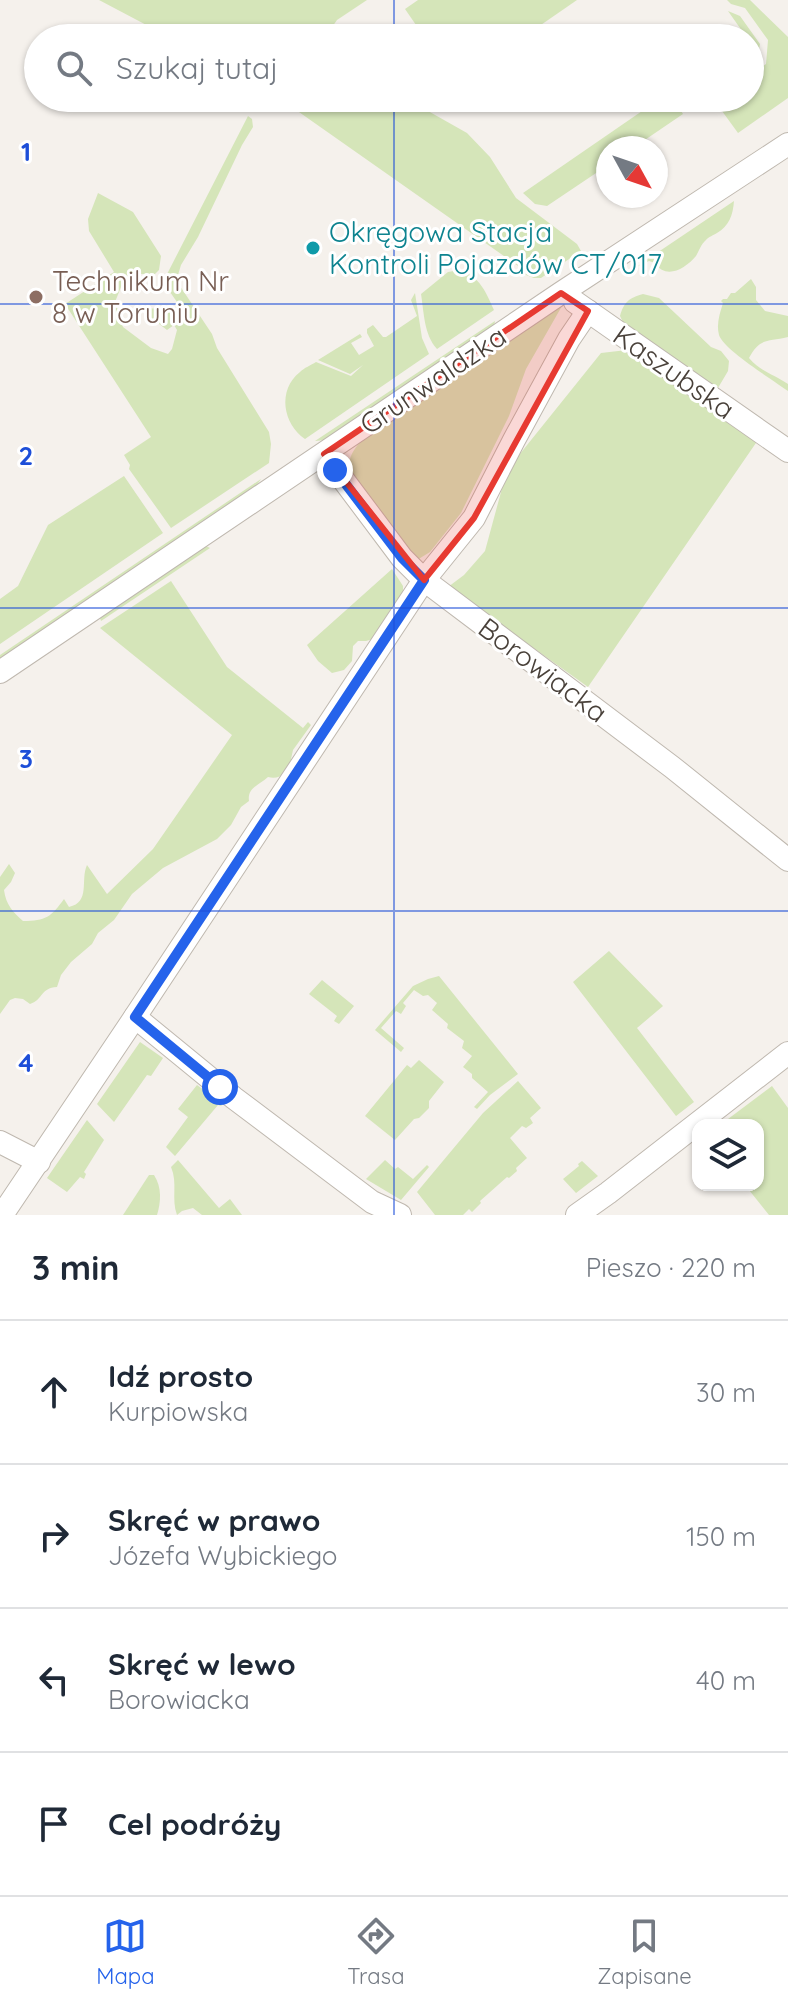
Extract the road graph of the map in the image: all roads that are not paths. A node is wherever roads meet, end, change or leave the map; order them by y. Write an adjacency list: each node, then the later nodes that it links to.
1 (788, 144): 2 (street, Grunwaldzka)
2 (561, 293): 3 (street, Kaszubska); 5 (street, Grunwaldzka)
3 (588, 311): 4 (street, Kaszubska); 6 (street)
4 (788, 451)
5 (324, 454): 6 (street, Borowiacka); 7 (street, Grunwaldzka)
6 (424, 580): 8 (street, Borowiacka); 9 (street)
7 (0, 672)
8 (788, 860)
9 (135, 1017): 12 (street); 14 (street)
10 (788, 1053): 15 (street)
11 (0, 1142): 12 (street)
12 (39, 1162): 13 (street)
13 (2, 1215)
14 (400, 1215)
15 (577, 1215)

